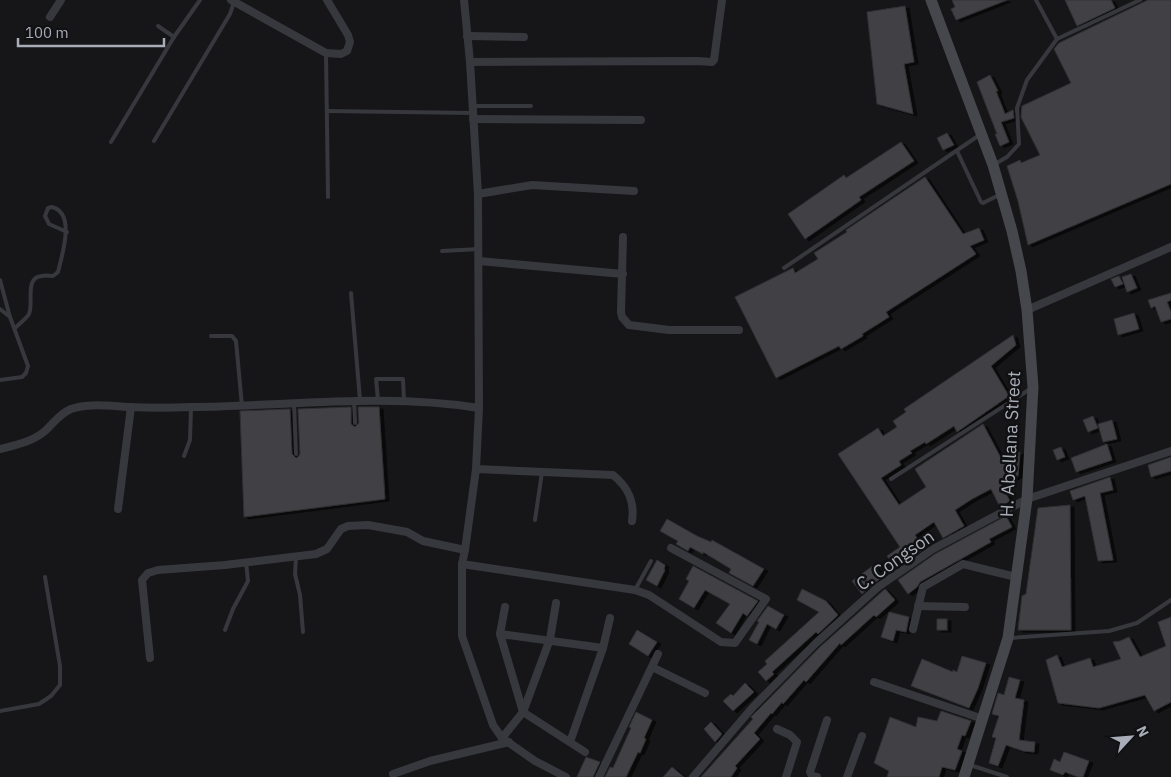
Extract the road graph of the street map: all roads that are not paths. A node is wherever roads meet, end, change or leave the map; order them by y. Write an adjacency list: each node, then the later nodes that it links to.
1 (62, 0): 10 (street)
2 (200, 0): 13 (lane)
3 (326, 0): 16 (street)
4 (464, 0): 12 (street)
5 (722, 0): 17 (street)
6 (931, 0): 22 (main road, H. Abellana Street)
7 (1036, 0): 15 (lane)
8 (1140, 0): 15 (lane)
9 (232, 1): 16 (street); 23 (lane)
10 (50, 17)
11 (158, 26): 13 (lane)
12 (467, 36): 14 (street); 17 (street)
13 (174, 37): 24 (lane)
14 (524, 37)
15 (1057, 39): 26 (lane)
16 (326, 53): 19 (lane)
17 (470, 62): 20 (street)
18 (531, 106): 20 (lane)
19 (327, 111): 20 (lane); 30 (lane)
20 (472, 112): 21 (street); 29 (street)
21 (641, 120)
22 (982, 134): 25 (lane); 26 (main road, H. Abellana Street)
23 (154, 141)
24 (111, 142)
25 (956, 151): 28 (lane); 37 (lane)
26 (993, 165): 28 (main road, H. Abellana Street)
27 (634, 191): 29 (street)
28 (1002, 193): 42 (main road, H. Abellana Street)
29 (478, 194): 34 (street)
30 (328, 197)
31 (67, 232): 31 (lane); 44 (lane)
32 (623, 238): 38 (street)
33 (1171, 248): 42 (street)
34 (479, 249): 35 (lane); 36 (street)
35 (442, 251)
36 (479, 261): 38 (street); 56 (street)
37 (784, 268)
38 (622, 274): 45 (street)
39 (0, 280): 43 (lane)
40 (351, 293): 49 (lane)
41 (0, 310): 43 (lane)
42 (1027, 310): 48 (main road, H. Abellana Street)
43 (10, 317): 44 (lane)
44 (15, 328): 47 (lane)
45 (739, 330)
46 (211, 336): 53 (lane)
47 (0, 380)
48 (1033, 387): 64 (lane); 65 (main road, H. Abellana Street)
49 (357, 400): 50 (street); 52 (street); 57 (lane)
50 (378, 400): 51 (street); 51 (lane)
51 (404, 401): 56 (street)
52 (294, 404): 53 (street); 60 (lane)
53 (242, 406): 55 (street)
54 (131, 407): 55 (street); 58 (street); 66 (street)
55 (191, 408): 61 (lane)
56 (479, 408): 62 (street)
57 (355, 423)
58 (0, 448)
59 (1171, 452): 65 (street, C. Congson)
60 (296, 454)
61 (184, 456)
62 (476, 469): 63 (street); 70 (street)
63 (542, 472): 67 (lane); 68 (street)
64 (891, 479)
65 (1027, 499): 76 (main road, H. Abellana Street); 109 (street, C. Congson)
66 (118, 509)
67 (536, 520)
68 (632, 521)
69 (671, 548): 77 (street)
70 (466, 550): 71 (street); 74 (street)
71 (296, 558): 73 (street); 86 (lane)
72 (651, 561): 77 (lane)
73 (246, 562): 85 (lane); 92 (street)
74 (462, 564): 77 (street); 102 (street)
75 (45, 577): 96 (lane)
76 (1016, 577): 80 (street); 88 (main road, H. Abellana Street)
77 (635, 590)
78 (1171, 600): 88 (lane)
79 (556, 603): 89 (street)
80 (918, 606): 82 (street); 84 (street)
81 (505, 607): 87 (street)
82 (965, 607)
83 (610, 618): 90 (street)
84 (914, 629)
85 (225, 630)
86 (303, 632)
87 (500, 634): 89 (street); 97 (street)
88 (1008, 638): 99 (main road, H. Abellana Street)
89 (550, 639): 90 (street); 97 (street)
90 (603, 648): 103 (street)
91 (658, 654): 93 (street)
92 (150, 658)
93 (652, 667): 95 (street); 108 (street)
94 (874, 682): 99 (street)
95 (705, 692)
96 (0, 711)
97 (524, 712): 102 (street); 103 (street)
98 (828, 720): 111 (street)
99 (983, 720): 105 (main road, H. Abellana Street)
100 (776, 729): 110 (street)
101 (862, 736): 112 (street)
102 (505, 740): 106 (street); 107 (street)
103 (570, 742): 104 (street)
104 (585, 752)
105 (968, 764): 113 (main road, H. Abellana Street); 114 (lane)
106 (393, 774)
107 (566, 777)
108 (599, 777)
109 (693, 777)
110 (786, 777)
111 (817, 777)
112 (847, 777)
113 (964, 777)
114 (1007, 777)

